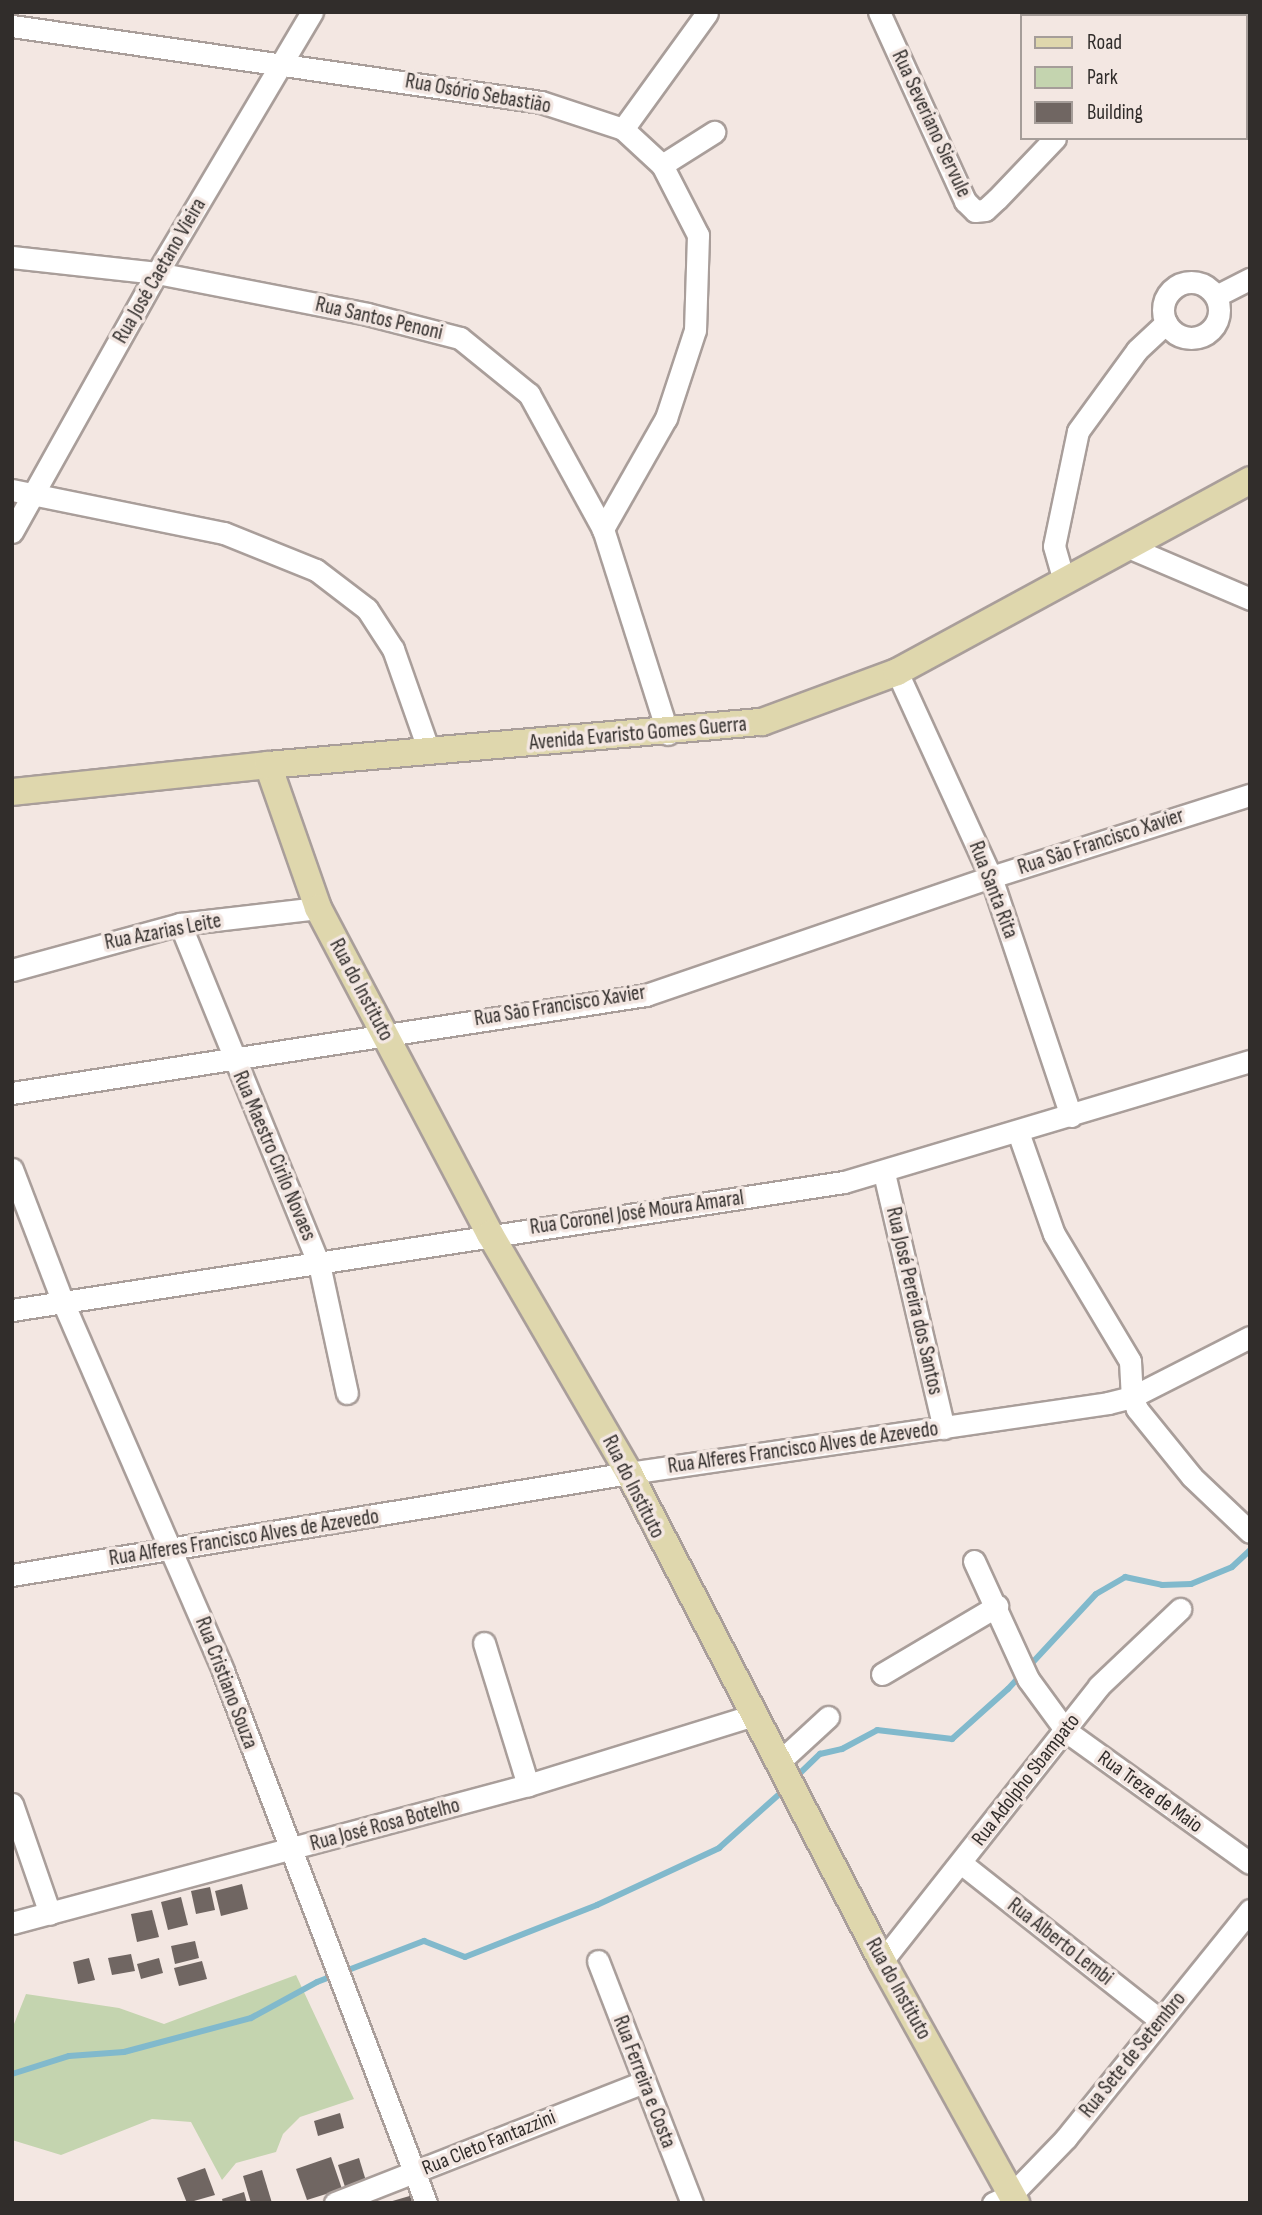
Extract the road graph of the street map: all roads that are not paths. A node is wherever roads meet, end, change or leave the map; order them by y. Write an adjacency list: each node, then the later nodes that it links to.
1 (312, 12): 5 (street, Rua José Caetano Vieira)
2 (879, 12): 8 (street, Rua Severiano Siervule)
3 (707, 13): 6 (street)
4 (12, 26): 5 (street, Rua Osório Sebastião)
5 (284, 62): 6 (street, Rua Osório Sebastião); 11 (street, Rua José Caetano Vieira)
6 (624, 129): 9 (street, Rua Osório Sebastião)
7 (714, 132): 9 (street)
8 (1053, 140)
9 (662, 165): 18 (street, Rua Osório Sebastião)
10 (12, 257): 11 (street, Rua Santos Penoni)
11 (157, 273): 17 (street, Rua José Caetano Vieira); 18 (street, Rua Santos Penoni)
12 (1250, 278): 13 (street)
13 (1216, 296): 14 (street); 14 (street)
14 (1166, 323): 21 (street)
15 (1250, 480): 20 (main road, Avenida Evaristo Gomes Guerra)
16 (12, 489): 17 (street)
17 (35, 492): 19 (street, Rua José Caetano Vieira); 25 (street)
18 (603, 529): 24 (street, Rua Santos Penoni)
19 (12, 532)
20 (1126, 546): 21 (main road, Avenida Evaristo Gomes Guerra); 22 (street)
21 (1063, 581): 23 (main road, Avenida Evaristo Gomes Guerra)
22 (1250, 600)
23 (897, 672): 24 (main road, Avenida Evaristo Gomes Guerra); 29 (street, Rua Santa Rita)
24 (668, 734): 25 (main road, Avenida Evaristo Gomes Guerra)
25 (429, 751): 26 (main road, Avenida Evaristo Gomes Guerra)
26 (268, 765): 27 (main road, Avenida Evaristo Gomes Guerra); 30 (main road, Rua do Instituto)
27 (12, 792)
28 (1250, 795): 29 (street, Rua São Francisco Xavier)
29 (991, 877): 33 (street, Rua São Francisco Xavier); 37 (street, Rua Santa Rita)
30 (318, 908): 31 (street, Rua Azarias Leite); 33 (main road, Rua do Instituto)
31 (180, 924): 32 (street, Rua Azarias Leite); 34 (street, Rua Maestro Cirilo Novaes)
32 (12, 970)
33 (383, 1032): 34 (street, Rua São Francisco Xavier); 41 (main road, Rua do Instituto)
34 (234, 1060): 36 (street, Rua São Francisco Xavier); 42 (street, Rua Maestro Cirilo Novaes)
35 (1250, 1061): 37 (street, Rua Coronel José Moura Amaral)
36 (12, 1093)
37 (1071, 1116): 38 (street, Rua Coronel José Moura Amaral)
38 (1018, 1132): 40 (street, Rua Coronel José Moura Amaral); 47 (street)
39 (12, 1169): 43 (street, Rua Cristiano Souza)
40 (884, 1173): 41 (street, Rua Coronel José Moura Amaral); 48 (street, Rua José Pereira dos Santos)
41 (490, 1234): 42 (street, Rua Coronel José Moura Amaral); 49 (main road, Rua do Instituto)
42 (319, 1264): 43 (street, Rua Coronel José Moura Amaral); 46 (street, Rua Maestro Cirilo Novaes)
43 (62, 1300): 44 (street, Rua Coronel José Moura Amaral); 51 (street, Rua Cristiano Souza)
44 (12, 1310)
45 (1250, 1336): 47 (street, Rua Alferes Francisco Alves de Azevedo)
46 (347, 1393)
47 (1132, 1397): 48 (street, Rua Alferes Francisco Alves de Azevedo); 50 (street)
48 (944, 1428): 49 (street, Rua Alferes Francisco Alves de Azevedo)
49 (629, 1473): 51 (street, Rua Alferes Francisco Alves de Azevedo); 58 (main road, Rua do Instituto)
50 (1250, 1532)
51 (172, 1551): 53 (street, Rua Alferes Francisco Alves de Azevedo); 64 (street, Rua Cristiano Souza)
52 (974, 1561): 54 (street, Rua Treze de Maio)
53 (12, 1575)
54 (996, 1606): 57 (street); 60 (street, Rua Treze de Maio)
55 (1180, 1609): 60 (street, Rua Adolpho Sbampato)
56 (484, 1643): 62 (street)
57 (882, 1674)
58 (754, 1715): 61 (main road, Rua do Instituto); 62 (street, Rua José Rosa Botelho)
59 (828, 1717): 61 (street)
60 (1066, 1731): 65 (street, Rua Adolpho Sbampato); 66 (street, Rua Treze de Maio)
61 (778, 1763): 71 (main road, Rua do Instituto)
62 (528, 1785): 64 (street, Rua José Rosa Botelho)
63 (12, 1804): 68 (street)
64 (288, 1852): 68 (street, Rua José Rosa Botelho); 74 (street, Rua Cristiano Souza)
65 (961, 1863): 71 (street, Rua Adolpho Sbampato); 72 (street, Rua Alberto Lembi)
66 (1250, 1863)
67 (1250, 1910): 72 (street, Rua Sete de Setembro)
68 (50, 1914): 69 (street, Rua José Rosa Botelho)
69 (12, 1923)
70 (598, 1961): 73 (street, Rua Ferreira e Costa)
71 (882, 1961): 75 (main road, Rua do Instituto)
72 (1160, 2020): 75 (street, Rua Sete de Setembro)
73 (643, 2082): 74 (street, Rua Cleto Fantazzini); 78 (street, Rua Ferreira e Costa)
74 (414, 2173): 76 (street, Rua Cleto Fantazzini); 77 (street, Rua Cristiano Souza)
75 (1007, 2200)
76 (335, 2203)
77 (426, 2203)
78 (692, 2203)

